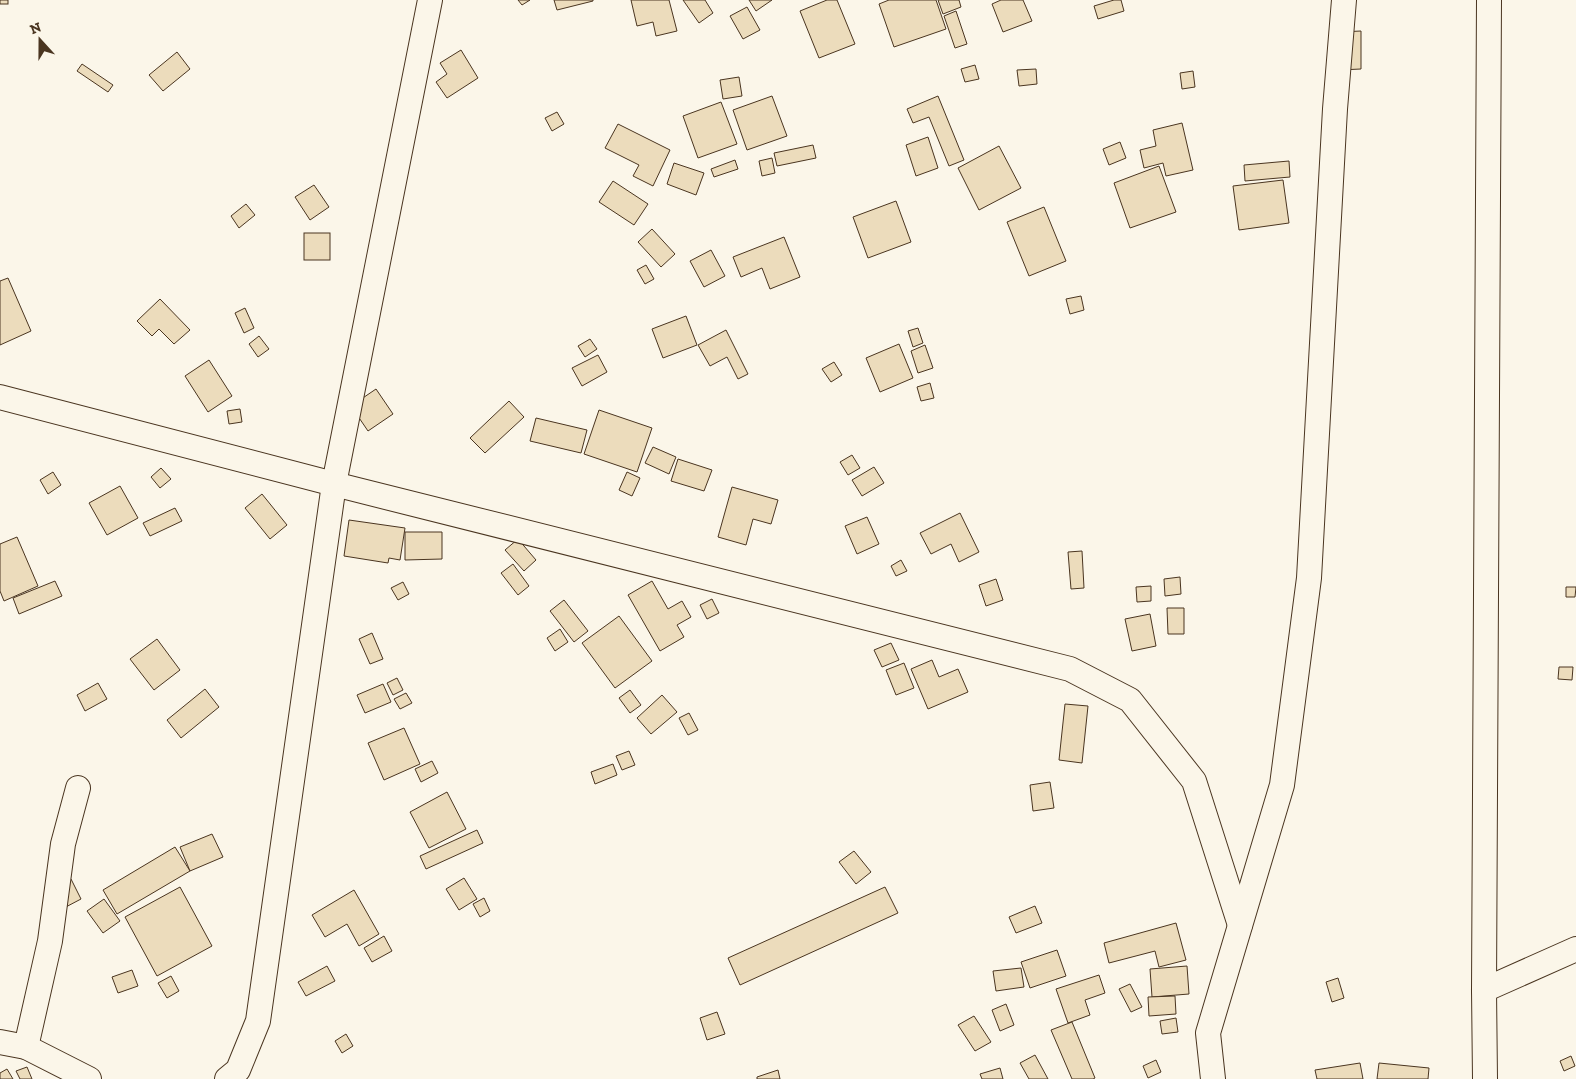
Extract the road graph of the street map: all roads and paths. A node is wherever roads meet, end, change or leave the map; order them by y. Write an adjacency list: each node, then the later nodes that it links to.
1 (430, 0): 5 (street)
2 (1344, 0): 7 (street)
3 (1489, 0): 9 (street)
4 (0, 397): 5 (street)
5 (334, 484): 7 (street); 13 (street)
6 (78, 788): 11 (street)
7 (1240, 925): 14 (street)
8 (1576, 949): 9 (street)
9 (1484, 990): 15 (street)
10 (0, 1042): 11 (street)
11 (26, 1047): 12 (street)
12 (89, 1079)
13 (227, 1079)
14 (1213, 1079)
15 (1486, 1079)

